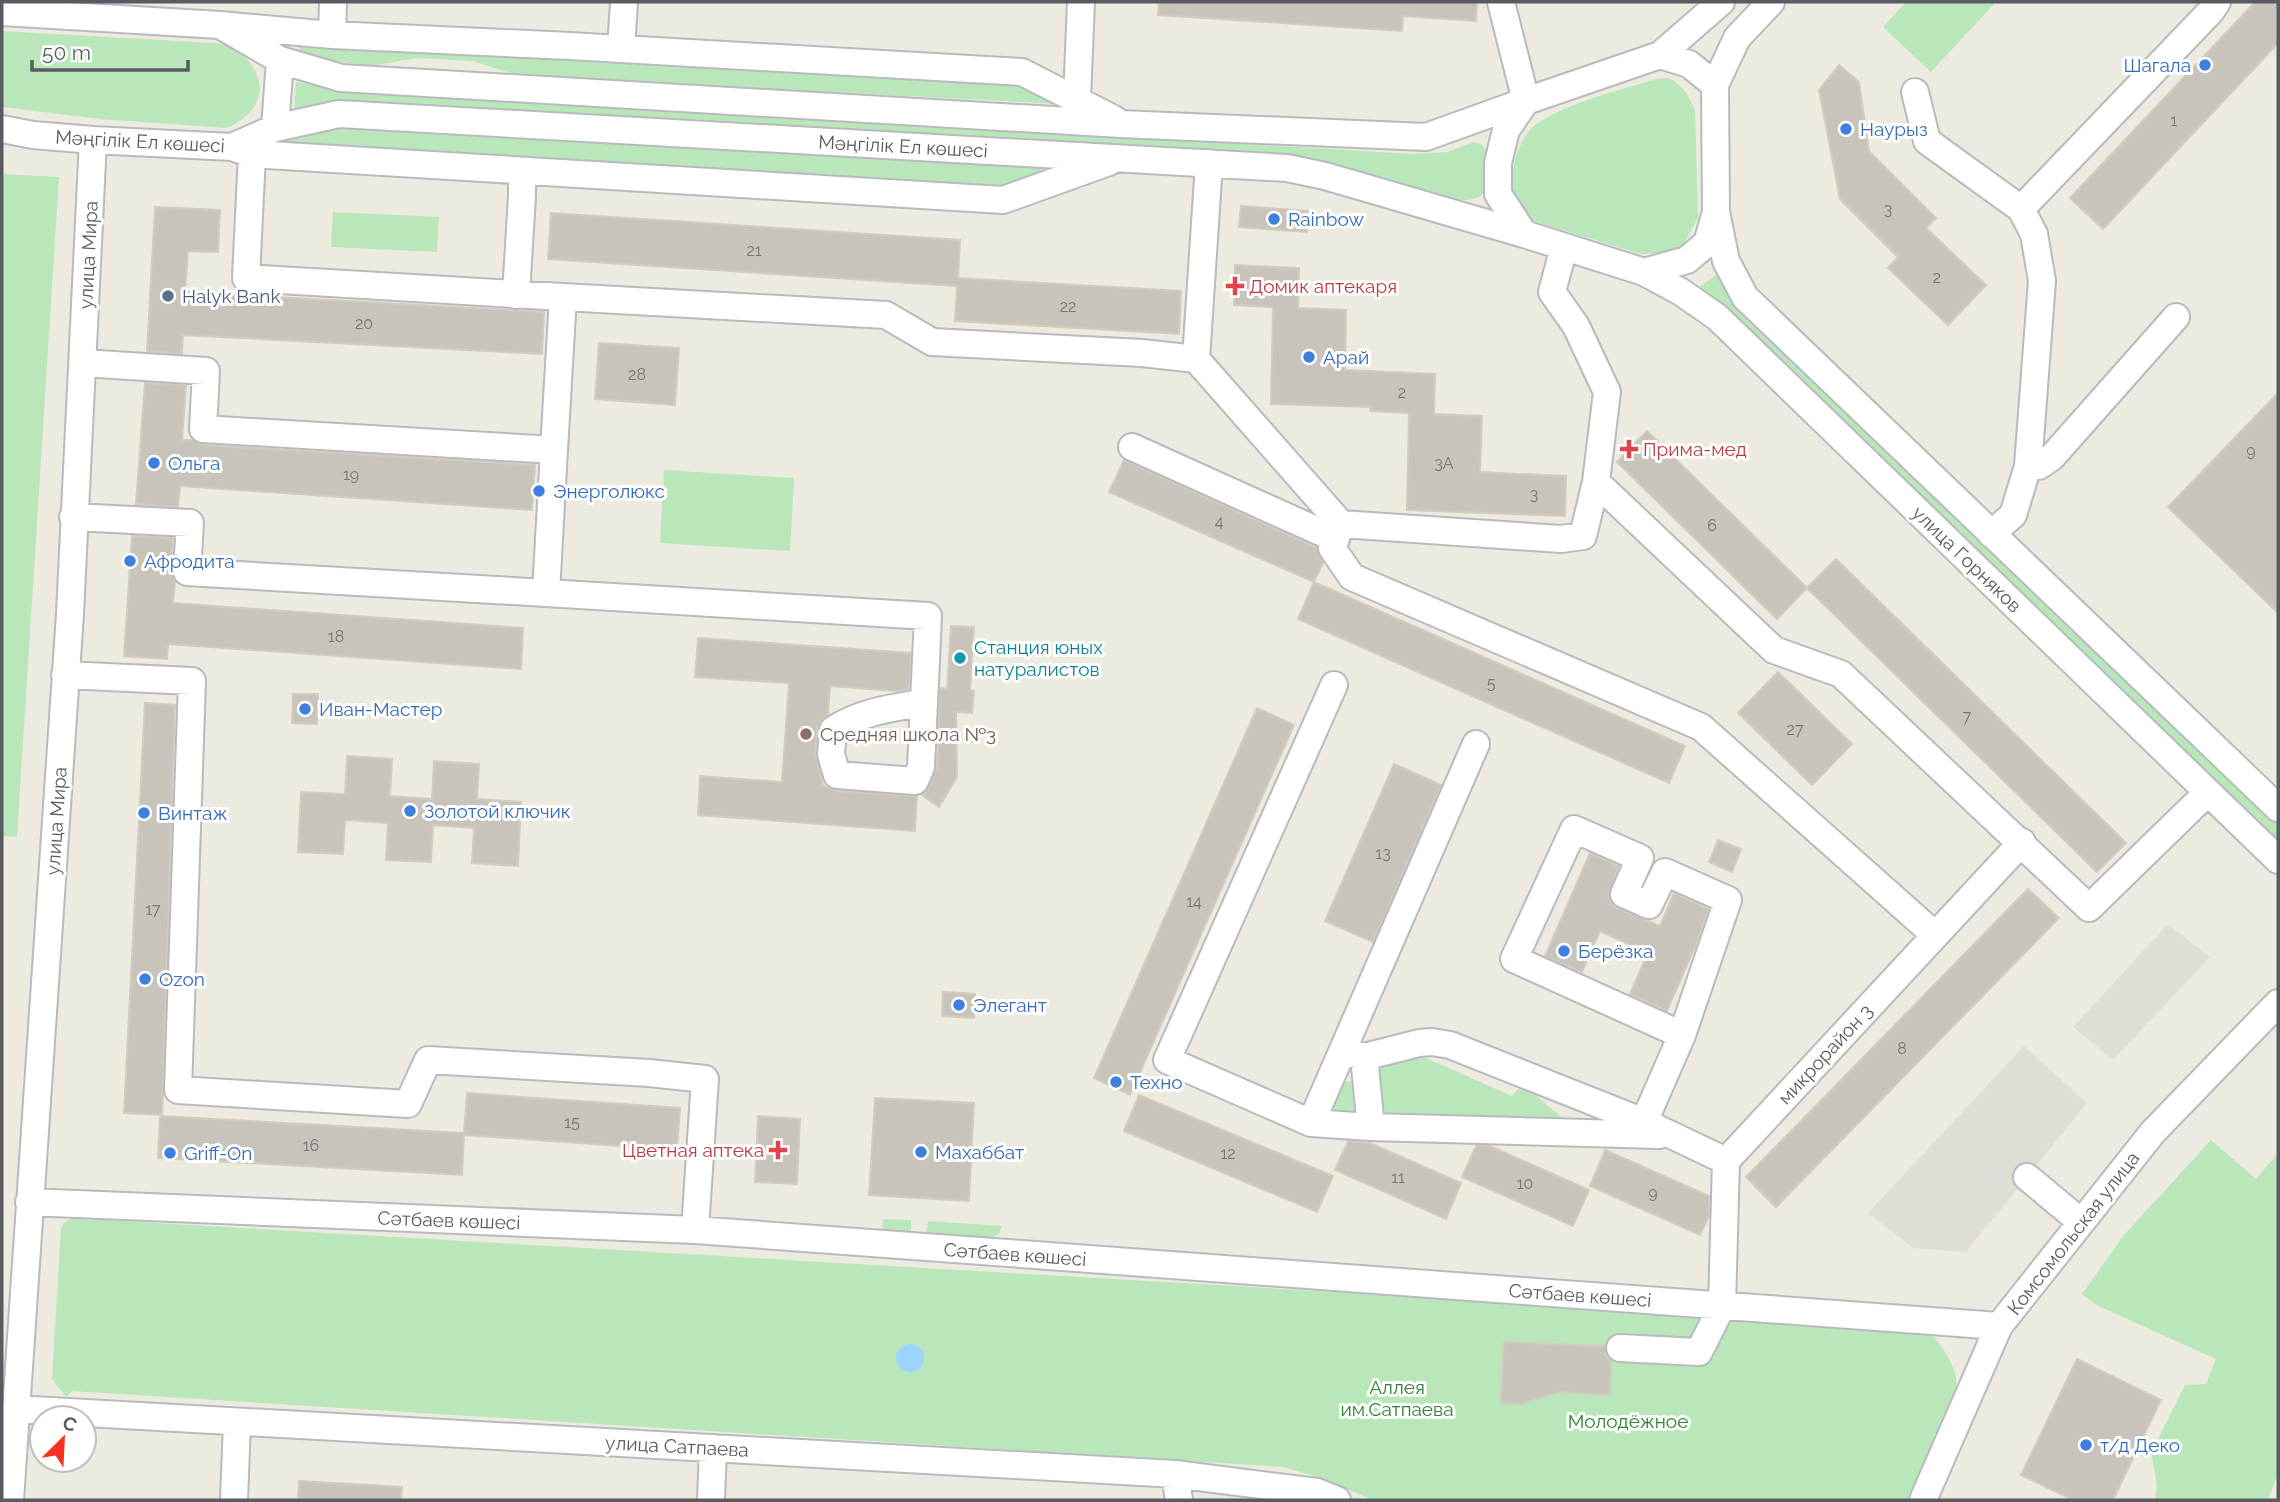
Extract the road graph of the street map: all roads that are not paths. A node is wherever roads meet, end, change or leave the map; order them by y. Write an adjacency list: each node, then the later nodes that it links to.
1 (333, 2): 11 (street)
2 (624, 2): 12 (street)
3 (1081, 2): 17 (street)
4 (1501, 2): 18 (street)
5 (1721, 2): 13 (street)
6 (1771, 2): 15 (street)
7 (2217, 2): 27 (street)
8 (100, 9): 9 (street, Мәңгілік Ел көшесі); 10 (street, Мәңгілік Ел көшесі)
9 (2, 12)
10 (220, 25): 11 (street); 14 (street, Мәңгілік Ел көшесі)
11 (332, 35): 12 (street)
12 (621, 49): 17 (street)
13 (1660, 55): 15 (street); 18 (street, Мәңгілік Ел көшесі)
14 (280, 60): 19 (street, Мәңгілік Ел көшесі); 20 (street)
15 (1716, 85): 28 (street)
16 (1916, 92): 27 (street)
17 (1077, 99): 19 (street)
18 (1526, 102): 19 (street, Мәңгілік Ел көшесі); 29 (street)
19 (1121, 124)
20 (275, 128): 23 (street, Мәңгілік Ел көшесі); 24 (street, Мәңгілік Ел көшесі)
21 (2, 129): 22 (street, Мәңгілік Ел көшесі)
22 (93, 141): 23 (street, Мәңгілік Ел көшесі); 36 (street, улица Мира)
23 (242, 151): 26 (street); 32 (street)
24 (1121, 158): 25 (street, Мәңгілік Ел көшесі); 26 (street)
25 (1209, 163): 29 (street, Мәңгілік Ел көшесі); 35 (street)
26 (522, 173): 32 (street)
27 (2021, 209): 39 (street)
28 (1716, 212): 31 (street); 43 (street, улица Горняков)
29 (1524, 234): 30 (street, Мәңгілік Ел көшесі)
30 (1564, 247): 31 (street, Мәңгілік Ел көшесі); 40 (street)
31 (1644, 272): 49 (street, улица Горняков)
32 (516, 295): 33 (street)
33 (563, 297): 35 (street); 38 (street)
34 (2176, 317): 39 (street)
35 (1196, 359): 42 (street)
36 (83, 363): 38 (street); 41 (street, улица Мира)
37 (1132, 447): 42 (street)
38 (554, 450): 44 (street)
39 (2028, 466): 43 (street)
40 (1596, 482): 42 (street); 51 (street)
41 (73, 517): 44 (street); 45 (street, улица Мира)
42 (1339, 532): 53 (street)
43 (1991, 534): 50 (street, улица Горняков)
44 (546, 593): 47 (street)
45 (65, 675): 63 (street, улица Мира); 65 (street)
46 (1334, 685): 58 (street)
47 (922, 704)
48 (1476, 744): 56 (street)
49 (2208, 792): 51 (street); 52 (street, улица Горняков)
50 (2278, 808)
51 (2022, 842): 53 (street, микрорайон 3)
52 (2278, 860)
53 (1935, 935): 61 (street, микрорайон 3)
54 (2278, 1003): 64 (street, Комсомольская улица)
55 (1682, 1035): 55 (street); 57 (street)
56 (1353, 1054): 57 (street); 58 (street); 59 (street)
57 (1644, 1122): 60 (street)
58 (1311, 1123): 59 (street)
59 (1371, 1127): 60 (street)
60 (1677, 1136): 61 (street)
61 (1726, 1161): 66 (street)
62 (2027, 1177): 64 (street)
63 (29, 1202): 65 (street, Сәтбаев көшесі); 69 (street, улица Мира)
64 (2081, 1222): 67 (street, Комсомольская улица)
65 (695, 1230): 66 (street, Сәтбаев көшесі)
66 (1722, 1306): 67 (street, Сәтбаев көшесі); 68 (street)
67 (1999, 1326): 78 (street, Комсомольская улица)
68 (1620, 1349)
69 (15, 1409): 70 (street, улица Сатпаева); 73 (street, улица Мира)
70 (237, 1422): 71 (street, улица Сатпаева); 74 (street)
71 (713, 1448): 72 (street, улица Сатпаева); 75 (street)
72 (1175, 1474): 76 (street); 77 (street, улица Сатпаева)
73 (10, 1500)
74 (234, 1500)
75 (711, 1500)
76 (1179, 1500)
77 (1337, 1500)
78 (1923, 1500)

